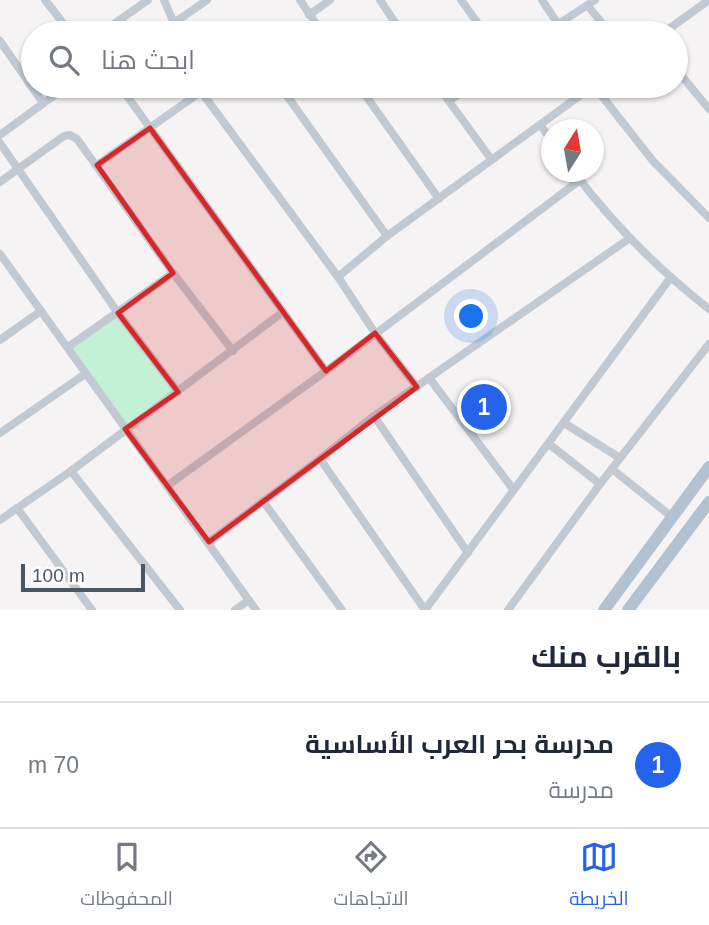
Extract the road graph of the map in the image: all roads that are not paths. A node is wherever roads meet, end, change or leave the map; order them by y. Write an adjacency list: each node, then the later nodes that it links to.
1 (148, 0): 14 (street)
2 (164, 0): 15 (street)
3 (207, 0): 16 (street)
4 (300, 0): 12 (street)
5 (330, 0): 12 (street)
6 (380, 0): 18 (street)
7 (461, 0): 19 (street)
8 (542, 0): 20 (street)
9 (709, 0): 23 (street)
10 (49, 1): 13 (street)
11 (591, 3): 21 (street); 22 (street)
12 (309, 15): 17 (street)
13 (63, 21)
14 (119, 21)
15 (173, 21)
16 (177, 21)
17 (313, 21)
18 (394, 21)
19 (476, 21)
20 (557, 21)
21 (561, 21)
22 (602, 21)
23 (680, 21)
24 (0, 41): 25 (street)
25 (21, 71)
26 (688, 84): 40 (street)
27 (40, 98): 39 (street)
28 (50, 98): 39 (street)
29 (128, 98): 43 (street)
30 (189, 98): 43 (street)
31 (209, 98): 58 (street)
32 (289, 98): 54 (street)
33 (367, 98): 52 (street)
34 (447, 98): 38 (street)
35 (453, 98): 38 (street)
36 (578, 98): 41 (street)
37 (604, 98): 53 (street)
38 (449, 101): 46 (street)
39 (43, 103): 44 (street)
40 (709, 109)
41 (550, 119)
42 (541, 126): 46 (street)
43 (150, 128): 47 (street); 62 (street)
44 (0, 135)
45 (0, 143): 48 (street)
46 (491, 159): 52 (street)
47 (97, 165): 48 (street); 57 (street)
48 (19, 169): 49 (street); 63 (street)
49 (0, 182)
50 (577, 182): 64 (street)
51 (582, 182): 55 (street)
52 (439, 199): 54 (street)
53 (709, 218)
54 (387, 236): 58 (street)
55 (630, 238): 59 (street); 71 (street)
56 (1, 257): 61 (street)
57 (173, 273): 63 (street); 68 (street)
58 (338, 277): 64 (street)
59 (670, 277): 60 (street); 75 (street)
60 (709, 309)
61 (41, 312): 65 (street); 67 (street)
62 (284, 312): 68 (street); 69 (street)
63 (118, 313): 67 (street); 73 (street)
64 (375, 333): 69 (street); 72 (street)
65 (0, 340)
66 (709, 344): 79 (street)
67 (68, 347): 70 (street)
68 (233, 351): 73 (street)
69 (326, 371): 85 (street)
70 (85, 374): 76 (street); 77 (street)
71 (430, 379): 72 (street); 86 (street)
72 (417, 387): 74 (street)
73 (178, 392): 76 (street)
74 (374, 416): 80 (street); 93 (street)
75 (564, 423): 78 (street); 79 (street)
76 (125, 429): 83 (street); 85 (street)
77 (0, 433)
78 (549, 444): 84 (street); 86 (street)
79 (620, 458): 82 (street)
80 (320, 460): 87 (street); 100 (street)
81 (709, 467): 90 (main road)
82 (612, 469): 84 (street); 90 (street)
83 (71, 471): 89 (street); 96 (street)
84 (600, 484): 101 (street)
85 (167, 486): 92 (street)
86 (513, 489): 93 (street)
87 (263, 501): 92 (street); 99 (street)
88 (709, 502): 103 (main road)
89 (17, 508): 91 (street); 95 (street)
90 (672, 517): 102 (main road)
91 (0, 520)
92 (209, 541): 94 (street)
93 (468, 553): 100 (street)
94 (249, 600): 97 (street); 98 (street)
95 (92, 610)
96 (180, 610)
97 (235, 610)
98 (256, 610)
99 (342, 610)
100 (425, 610)
101 (508, 610)
102 (604, 610)
103 (628, 610)

